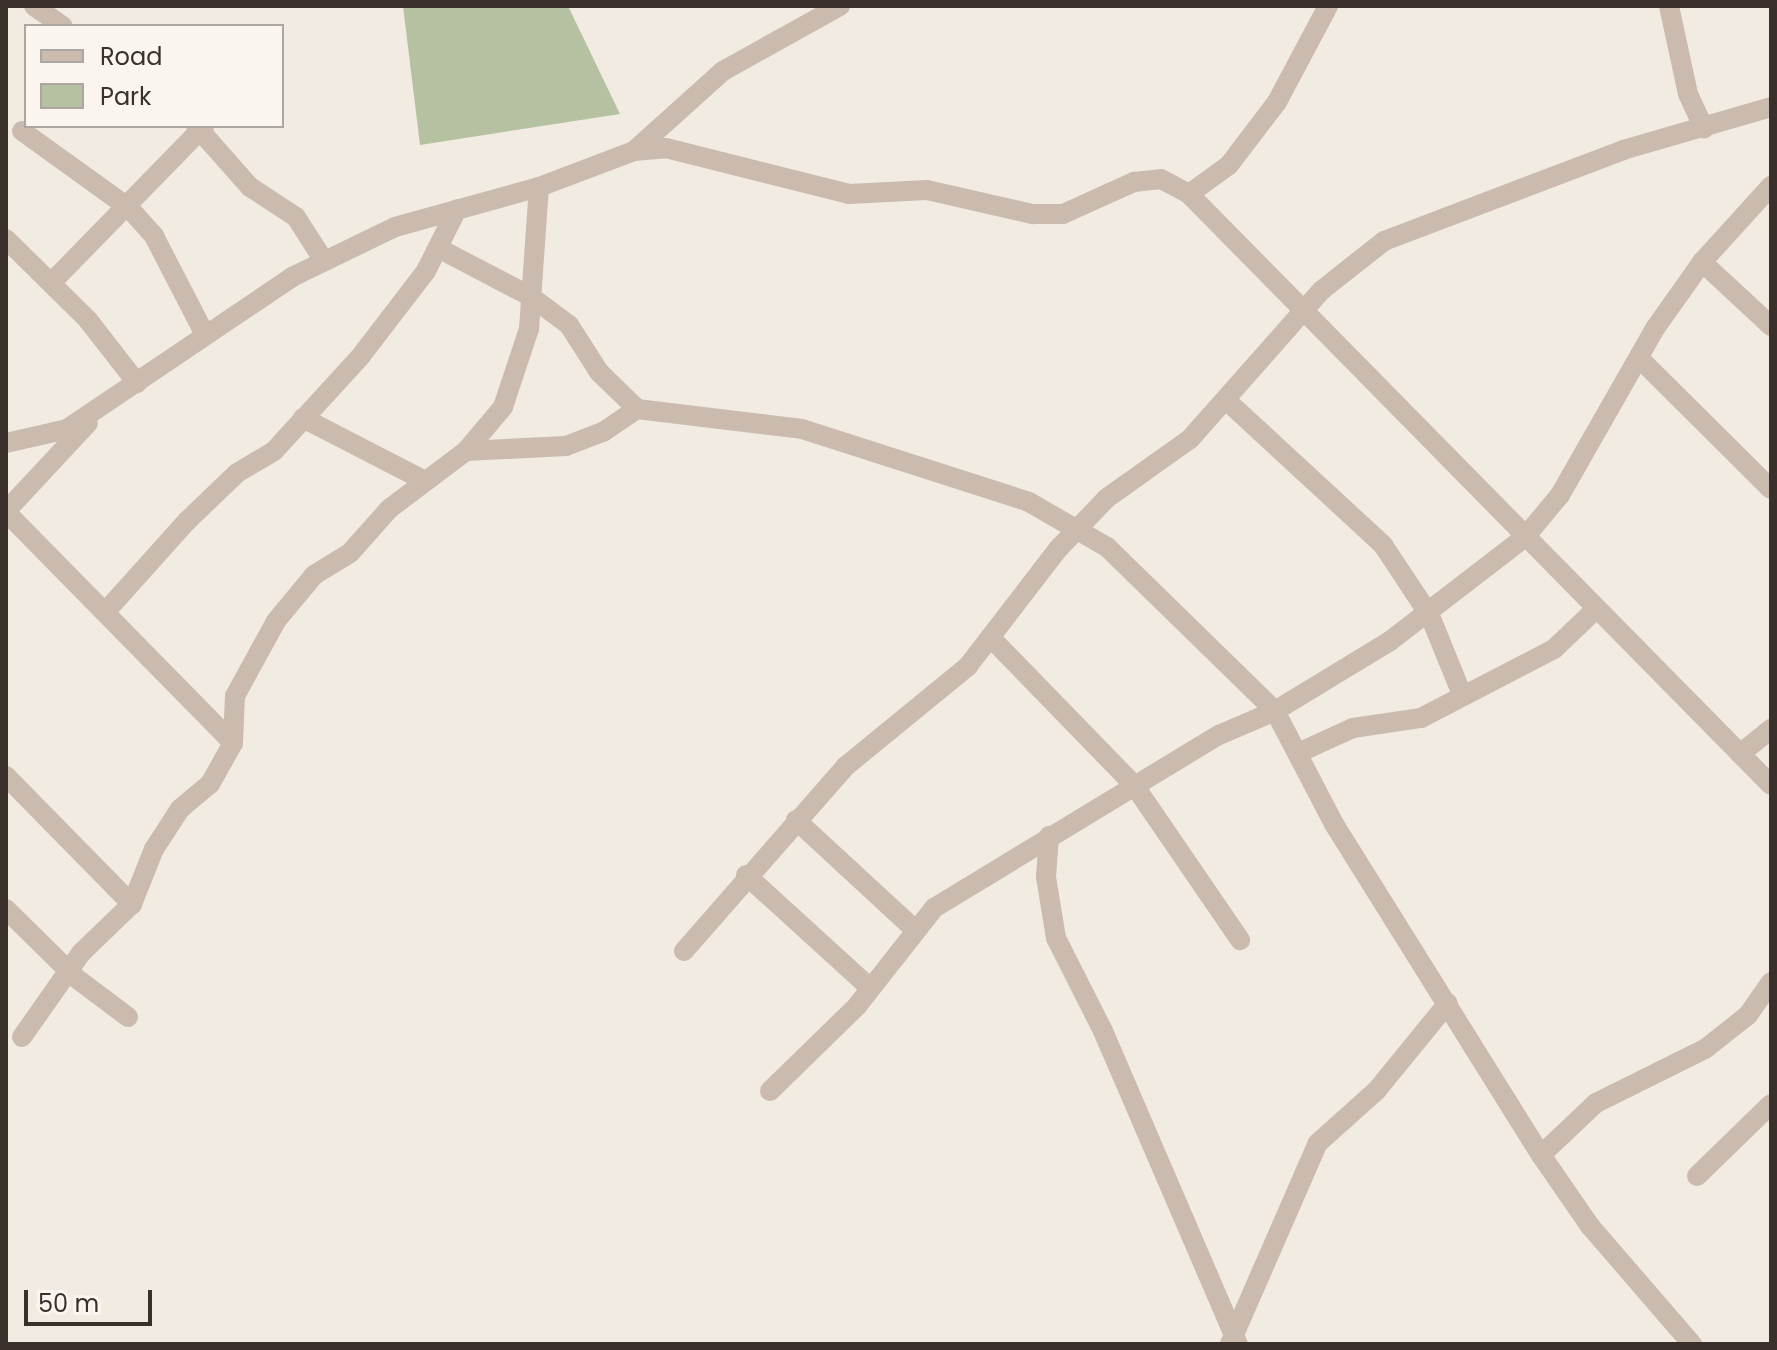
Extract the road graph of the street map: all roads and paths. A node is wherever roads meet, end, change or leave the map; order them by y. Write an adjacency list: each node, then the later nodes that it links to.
1 (34, 6): 5 (street)
2 (840, 6): 10 (street)
3 (1328, 6): 13 (street)
4 (1669, 6): 8 (street)
5 (60, 24)
6 (1771, 107): 8 (street)
7 (200, 128): 14 (street); 18 (street)
8 (1704, 128): 22 (street)
9 (18, 133): 14 (street)
10 (634, 151): 12 (street); 13 (street)
11 (1771, 186): 19 (street)
12 (539, 187): 15 (street); 21 (street)
13 (1189, 194): 22 (street)
14 (129, 208): 20 (street); 24 (street)
15 (457, 209): 17 (street); 18 (street)
16 (6, 239): 20 (street)
17 (438, 248): 21 (street); 30 (street)
18 (324, 261): 24 (street)
19 (1702, 262): 23 (street); 25 (street)
20 (52, 282): 26 (street)
21 (530, 296): 29 (street); 32 (street)
22 (1305, 310): 27 (street); 37 (street)
23 (1771, 326)
24 (205, 335): 26 (street)
25 (1639, 358): 34 (street); 37 (street)
26 (137, 383): 28 (street)
27 (1226, 400): 36 (street); 40 (street)
28 (103, 408): 31 (street); 35 (street)
29 (637, 409): 32 (street); 36 (street)
30 (303, 418): 33 (street); 38 (street)
31 (6, 443)
32 (466, 451): 33 (street)
33 (423, 480): 45 (street)
34 (1771, 489)
35 (6, 511): 38 (street)
36 (1079, 527): 41 (street); 43 (street)
37 (1525, 537): 39 (street); 40 (street)
38 (108, 609): 45 (street)
39 (1596, 609): 42 (street); 47 (street)
40 (1430, 616): 42 (street); 43 (street)
41 (992, 639): 49 (street); 51 (street)
42 (1461, 692): 46 (street)
43 (1275, 711): 46 (street); 49 (street)
44 (1771, 729): 47 (street)
45 (233, 743): 54 (street)
46 (1298, 753): 62 (street)
47 (1740, 754): 50 (street)
48 (6, 776): 54 (street)
49 (1134, 785): 52 (street); 57 (street)
50 (1771, 785)
51 (796, 820): 53 (street); 56 (street)
52 (1049, 836): 56 (street); 69 (street)
53 (746, 875): 58 (street); 61 (street)
54 (132, 904): 59 (street)
55 (6, 909): 59 (street)
56 (915, 930): 61 (street)
57 (1240, 940)
58 (684, 951)
59 (68, 970): 63 (street); 64 (street)
60 (1771, 982): 67 (street)
61 (870, 988): 65 (street)
62 (1448, 1003): 67 (street); 69 (street)
63 (128, 1017)
64 (22, 1037)
65 (770, 1091)
66 (1771, 1104): 68 (street)
67 (1541, 1155): 70 (street)
68 (1697, 1176)
69 (1233, 1342)
70 (1692, 1344)

